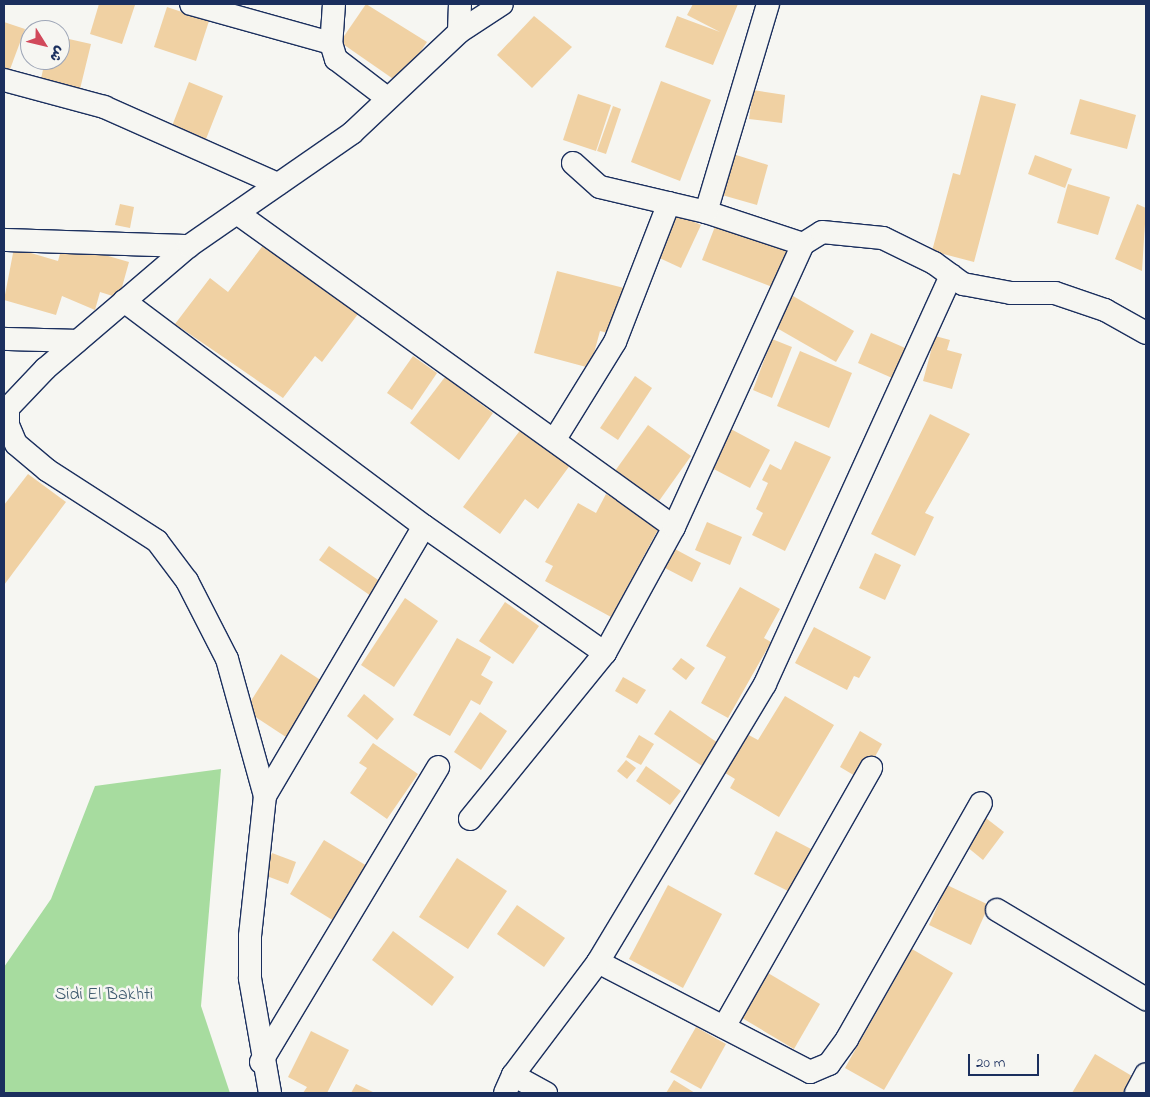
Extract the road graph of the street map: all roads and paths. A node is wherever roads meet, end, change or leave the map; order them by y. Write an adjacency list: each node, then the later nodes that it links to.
1 (191, 4): 7 (street)
2 (334, 4): 7 (street)
3 (460, 4): 6 (street)
4 (502, 4): 6 (street)
5 (768, 4): 14 (street)
6 (459, 32): 9 (street)
7 (331, 43): 9 (street)
8 (4, 80): 11 (street)
9 (387, 98): 11 (street)
10 (573, 163): 12 (street)
11 (278, 184): 13 (street)
12 (669, 203): 14 (street); 24 (street)
13 (237, 212): 17 (street); 24 (street)
14 (706, 212): 16 (street)
15 (4, 240): 17 (street)
16 (803, 244): 18 (street); 27 (street)
17 (189, 246): 19 (street)
18 (952, 275): 20 (street); 35 (street)
19 (124, 301): 22 (street); 26 (street)
20 (1146, 333)
21 (4, 339): 22 (street)
22 (77, 341): 23 (street)
23 (6, 408): 25 (street)
24 (555, 439): 27 (street)
25 (10, 451): 31 (street)
26 (424, 526): 28 (street); 31 (street)
27 (674, 527): 28 (street)
28 (605, 653): 33 (street)
29 (438, 767): 38 (street)
30 (871, 768): 37 (street)
31 (265, 796): 38 (street)
32 (981, 803): 37 (street)
33 (470, 819)
34 (997, 910): 36 (street)
35 (598, 962): 37 (street); 40 (street)
36 (1146, 999)
37 (724, 1027)
38 (261, 1062): 41 (street)
39 (1146, 1074): 43 (street)
40 (509, 1084): 42 (street)
41 (270, 1093)
42 (546, 1093)
43 (1136, 1093)

